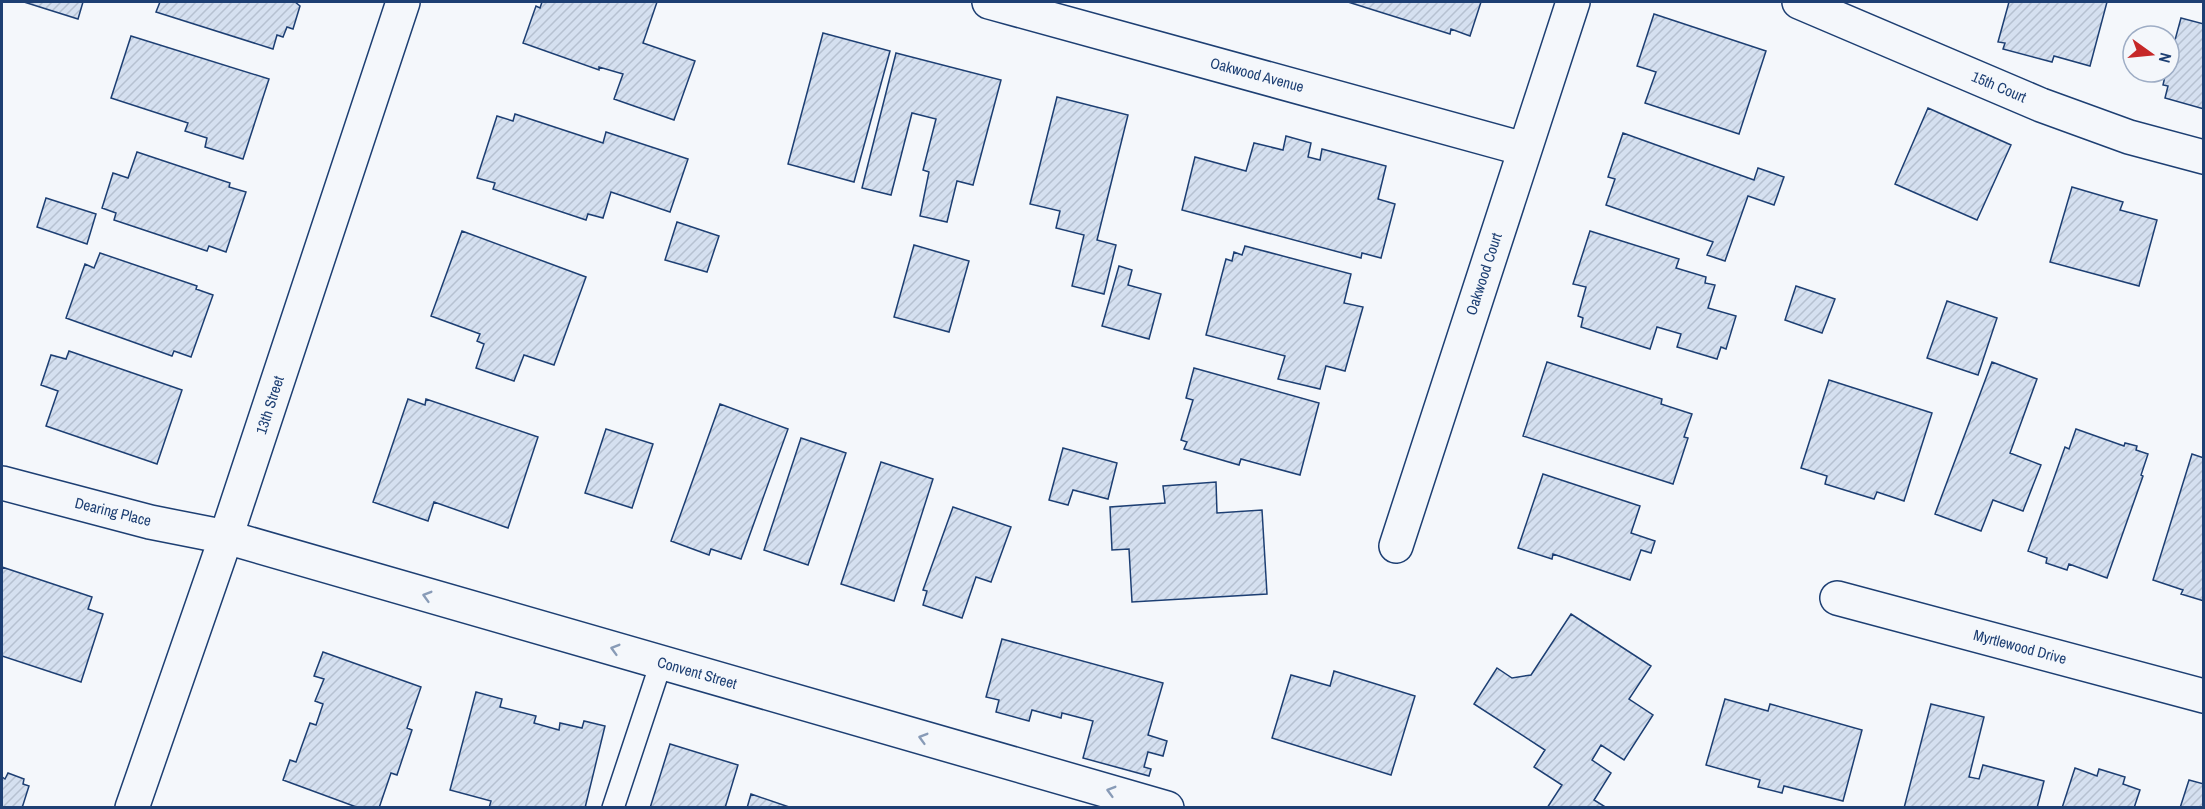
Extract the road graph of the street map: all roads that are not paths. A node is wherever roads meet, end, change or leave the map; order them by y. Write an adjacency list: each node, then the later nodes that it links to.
1 (403, 2): 8 (street, 13th Street)
2 (989, 2): 5 (street, Oakwood Avenue)
3 (1573, 2): 5 (street, Oakwood Court)
4 (1799, 2): 6 (street, 15th Court)
5 (1524, 149): 9 (street, Oakwood Court)
6 (2204, 157)
7 (2, 483): 8 (street, Dearing Place)
8 (226, 537): 11 (street, Convent Street, one-way to 8); 13 (street, 13th Street)
9 (1396, 546)
10 (1837, 598): 12 (street, Myrtlewood Drive)
11 (661, 663): 14 (lane); 15 (street, Convent Street, one-way to 11)
12 (2204, 696)
13 (132, 807)
14 (613, 807)
15 (1167, 807)

